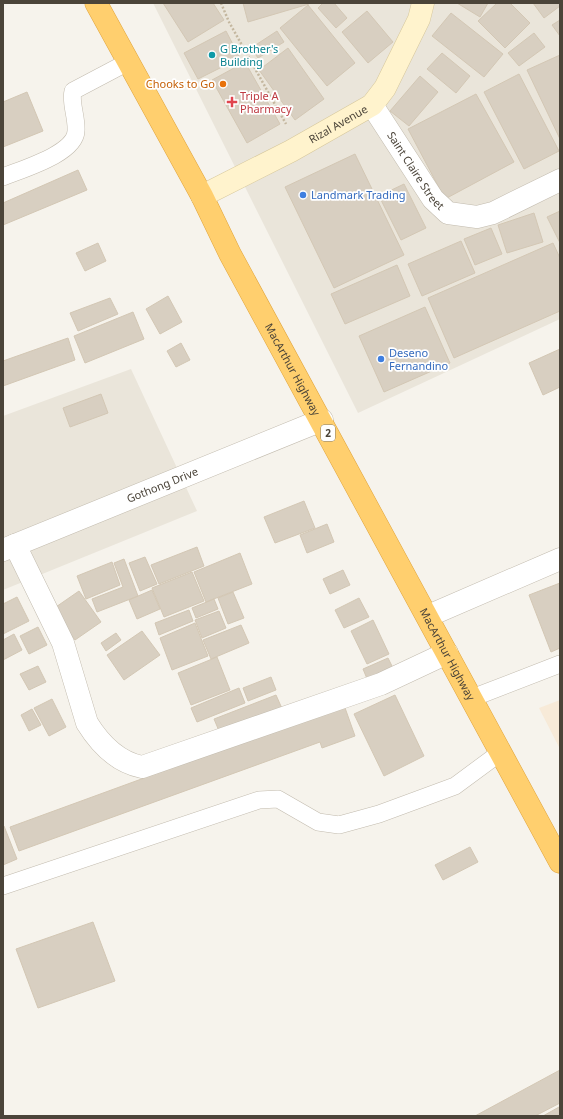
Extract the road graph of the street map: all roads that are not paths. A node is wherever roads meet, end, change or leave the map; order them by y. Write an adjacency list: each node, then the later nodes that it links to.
1 (96, 3): 3 (highway, MacArthur Highway / 2)
2 (423, 3): 4 (street, Rizal Avenue)
3 (128, 62): 5 (lane); 7 (highway, MacArthur Highway / 2)
4 (372, 105): 6 (street, Saint Claire Street); 7 (street, Rizal Avenue)
5 (3, 177)
6 (560, 180)
7 (202, 196): 8 (highway, MacArthur Highway / 2)
8 (322, 420): 9 (street, Gothong Drive); 11 (highway, MacArthur Highway / 2)
9 (9, 548): 12 (street)
10 (560, 559): 11 (street)
11 (428, 616): 12 (highway, MacArthur Highway / 2)
12 (447, 652): 14 (highway, MacArthur Highway / 2)
13 (560, 664): 14 (lane)
14 (472, 698): 15 (highway, MacArthur Highway / 2)
15 (501, 752): 16 (highway, MacArthur Highway / 2); 17 (lane)
16 (560, 862)
17 (3, 886)

